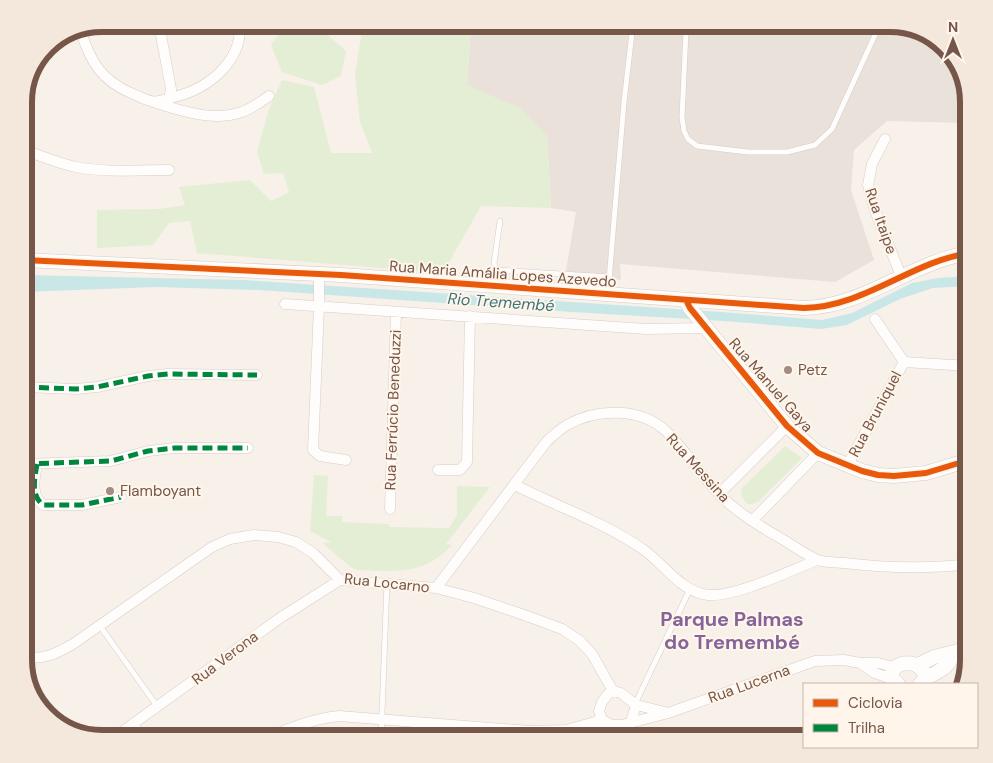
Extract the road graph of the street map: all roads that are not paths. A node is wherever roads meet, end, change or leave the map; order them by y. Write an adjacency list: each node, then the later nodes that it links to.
1 (160, 32): 8 (street)
2 (241, 32): 8 (street)
3 (632, 32): 17 (lane)
4 (686, 32): 5 (lane)
5 (876, 32)
6 (83, 35): 9 (street)
7 (270, 96): 9 (street)
8 (169, 98): 9 (street)
9 (152, 102)
10 (885, 139): 16 (street, Rua Itaipe)
11 (33, 153): 12 (street)
12 (169, 170)
13 (500, 221): 17 (lane)
14 (960, 255): 16 (main road, Rua Maria Amália Lopes Azevedo)
15 (33, 260): 18 (main road, Rua Maria Amália Lopes Azevedo)
16 (901, 276): 22 (main road, Rua Maria Amália Lopes Azevedo)
17 (610, 277): 19 (lane)
18 (318, 278): 19 (main road, Rua Maria Amália Lopes Azevedo); 20 (street)
19 (608, 294): 22 (main road, Rua Maria Amália Lopes Azevedo)
20 (319, 301): 21 (street); 23 (street); 34 (street)
21 (285, 304)
22 (688, 304): 26 (main road, Rua Manuel Gaya)
23 (396, 312): 24 (street); 43 (street, Rua Ferrúcio Beneduzzi)
24 (470, 316): 26 (street); 39 (street)
25 (876, 318): 27 (street)
26 (705, 326): 31 (main road, Rua Manuel Gaya)
27 (904, 362): 28 (street); 38 (street, Rua Bruniquel)
28 (960, 365)
29 (257, 374): 30 (street)
30 (33, 387)
31 (787, 426): 33 (main road, Rua Manuel Gaya); 41 (street)
32 (248, 448): 37 (street)
33 (818, 453): 38 (main road, Rua Manuel Gaya); 44 (street)
34 (346, 460)
35 (960, 463): 38 (main road, Rua Manuel Gaya)
36 (33, 464): 37 (street)
37 (38, 464): 42 (street)
38 (847, 466)
39 (438, 470)
40 (515, 485): 41 (street, Rua Messina); 49 (street, Rua Messina); 50 (street)
41 (719, 494): 44 (street, Rua Messina)
42 (121, 497)
43 (390, 509)
44 (752, 521): 45 (street, Rua Messina)
45 (817, 560): 46 (street, Rua Messina); 50 (street)
46 (960, 565)
47 (340, 580): 48 (street, Rua Locarno); 51 (street, Rua Locarno); 60 (street, Rua Verona)
48 (387, 583): 49 (street, Rua Locarno); 62 (lane)
49 (436, 588): 58 (street, Rua Locarno)
50 (690, 589): 59 (lane)
51 (100, 626): 54 (street, Rua Locarno); 60 (lane)
52 (960, 648): 55 (main road)
53 (960, 651): 57 (main road)
54 (33, 658)
55 (918, 665): 56 (main road); 57 (main road)
56 (896, 680): 61 (street, Rua Lucerna)
57 (922, 682)
58 (613, 691): 59 (street); 63 (street)
59 (636, 704): 61 (street); 64 (street)
60 (157, 706): 65 (street, Rua Verona)
61 (668, 713): 64 (street, Rua Lucerna)
62 (381, 719): 68 (street); 69 (lane); 70 (street)
63 (602, 720): 64 (street); 71 (street); 72 (street)
64 (631, 722)
65 (132, 726): 66 (street, Rua Verona); 67 (street)
66 (126, 730)
67 (137, 730)
68 (285, 730)
69 (381, 730)
70 (518, 730)
71 (566, 730)
72 (600, 730)

